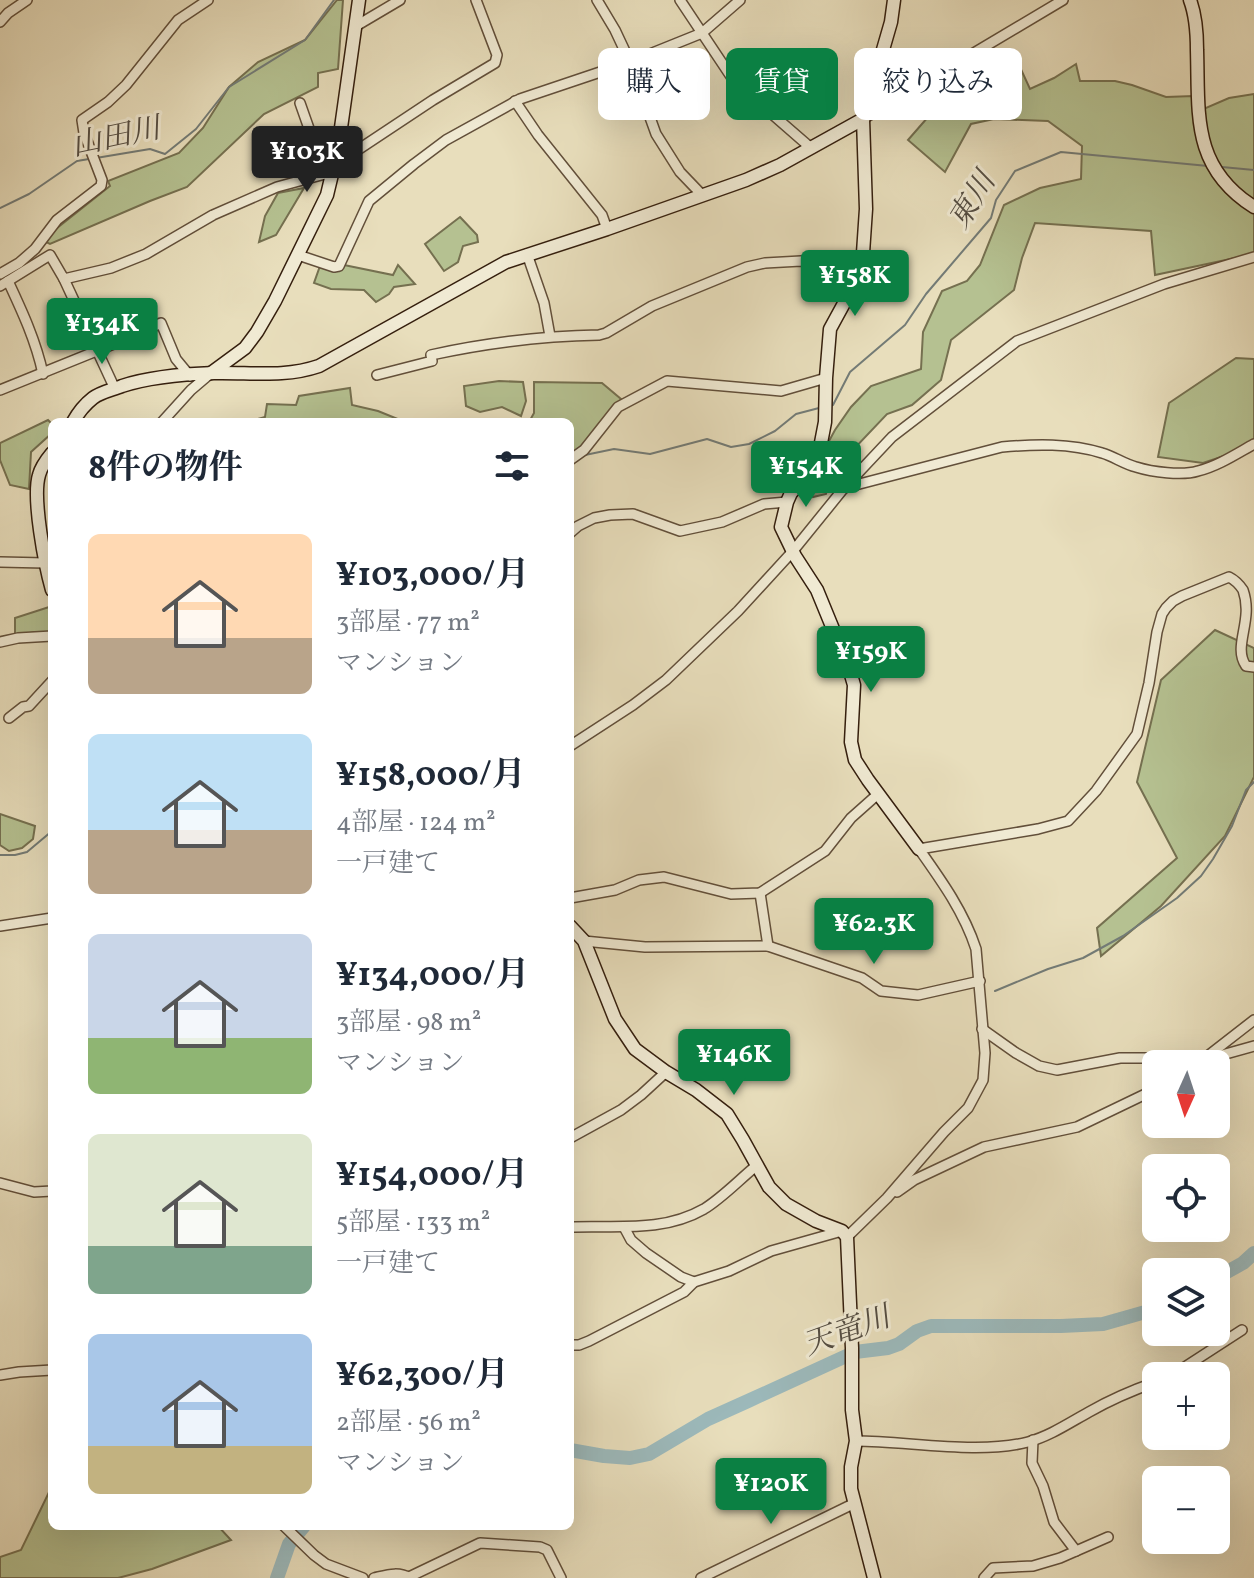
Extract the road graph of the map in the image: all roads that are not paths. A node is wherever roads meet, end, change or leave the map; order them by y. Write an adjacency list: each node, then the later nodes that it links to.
1 (27, 0): 12 (street)
2 (208, 0): 35 (street)
3 (359, 0): 13 (street)
4 (400, 0): 13 (street)
5 (476, 0): 26 (street)
6 (597, 0): 15 (street)
7 (680, 0): 14 (street)
8 (740, 0): 14 (street)
9 (894, 0): 17 (street)
10 (1063, 0): 18 (street)
11 (1190, 0): 28 (street)
12 (0, 22)
13 (356, 26): 26 (street)
14 (702, 33): 16 (street); 25 (street)
15 (623, 48)
16 (665, 48)
17 (883, 48)
18 (982, 48)
19 (598, 73): 20 (street)
20 (515, 101): 29 (street); 31 (street)
21 (300, 103): 26 (street)
22 (651, 120): 27 (street)
23 (861, 120): 25 (street)
24 (863, 120): 33 (street)
25 (811, 148): 27 (street)
26 (331, 171): 31 (street); 34 (street)
27 (703, 196): 29 (street)
28 (1253, 207)
29 (607, 229): 30 (street)
30 (527, 254): 36 (street); 38 (street)
31 (298, 255): 38 (street)
32 (1254, 257): 50 (street)
33 (860, 268): 36 (street); 42 (street)
34 (64, 279): 35 (street); 37 (street)
35 (3, 280): 39 (street)
36 (550, 336): 40 (street)
37 (98, 350): 39 (street); 41 (street); 43 (street)
38 (211, 373): 41 (street); 46 (street)
39 (43, 374): 44 (street)
40 (377, 375)
41 (190, 376): 43 (street)
42 (826, 378): 48 (street); 51 (street)
43 (115, 389): 45 (street)
44 (0, 390)
45 (76, 418)
46 (166, 418)
47 (1254, 444): 50 (street)
48 (574, 457)
49 (48, 459): 55 (street)
50 (844, 488): 53 (street)
51 (787, 502): 52 (street); 53 (street)
52 (574, 530)
53 (793, 551): 62 (street); 63 (street)
54 (0, 562): 55 (street)
55 (45, 563): 56 (street)
56 (48, 575)
57 (48, 636): 58 (street)
58 (0, 642)
59 (1254, 667): 64 (street)
60 (48, 685): 61 (street)
61 (9, 718)
62 (574, 743)
63 (878, 794): 64 (street); 65 (street)
64 (919, 849): 72 (street)
65 (760, 893): 66 (street); 71 (street)
66 (574, 897)
67 (48, 919): 68 (street)
68 (0, 926)
69 (574, 930): 70 (street)
70 (584, 941): 71 (street); 79 (street)
71 (768, 946): 72 (street)
72 (980, 981): 74 (street)
73 (1254, 1020): 76 (street)
74 (982, 1029): 78 (street); 85 (street)
75 (1254, 1046): 77 (street)
76 (1216, 1050)
77 (1230, 1053)
78 (1142, 1059)
79 (666, 1072): 81 (street); 82 (street)
80 (1142, 1096): 85 (street)
81 (574, 1136)
82 (756, 1166): 87 (street); 88 (street)
83 (0, 1183): 84 (street)
84 (48, 1191)
85 (887, 1198): 88 (street)
86 (574, 1227): 87 (street)
87 (624, 1227): 89 (street)
88 (844, 1234): 89 (street); 97 (street)
89 (694, 1282): 91 (street)
90 (1242, 1330): 92 (street)
91 (574, 1345)
92 (1193, 1362)
93 (48, 1370): 94 (street)
94 (0, 1375)
95 (1142, 1388): 96 (street)
96 (1033, 1440): 97 (street); 101 (street)
97 (856, 1441): 98 (street)
98 (855, 1503): 106 (street); 107 (street)
99 (288, 1530): 103 (street)
100 (1108, 1537): 101 (street)
101 (1076, 1551): 108 (street)
102 (409, 1577): 104 (street); 105 (street)
103 (363, 1578)
104 (374, 1578)
105 (561, 1578)
106 (701, 1578)
107 (874, 1578)
108 (984, 1578)

